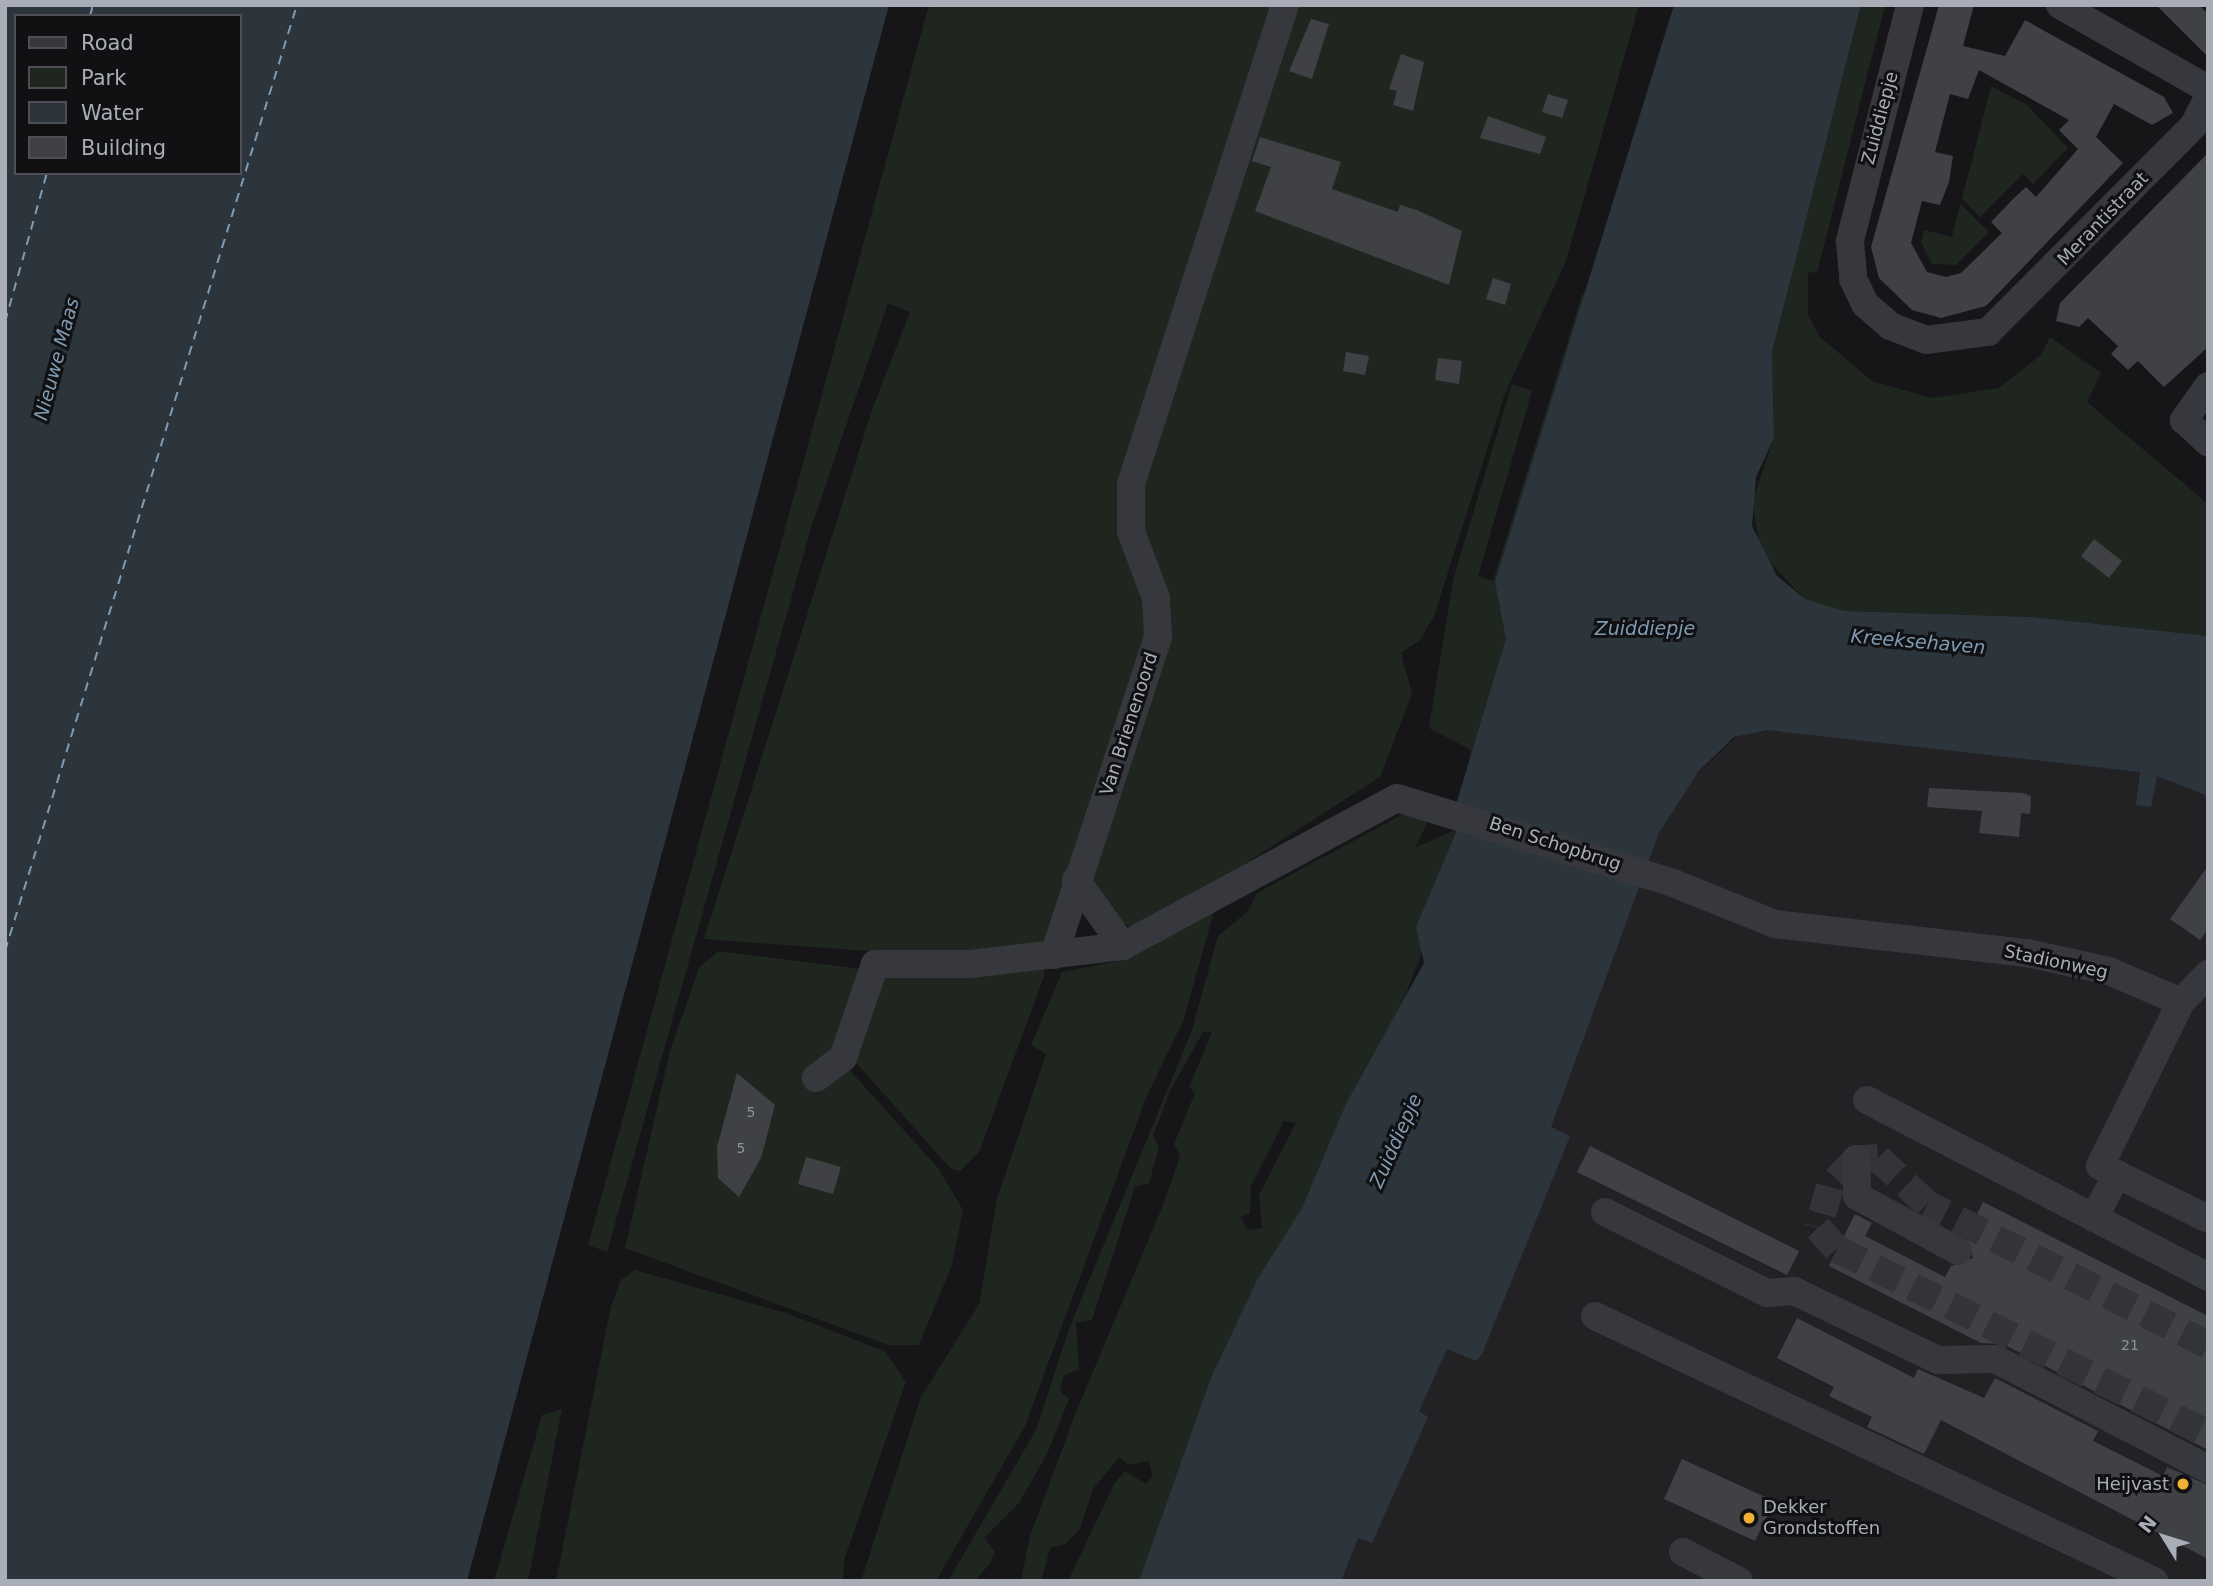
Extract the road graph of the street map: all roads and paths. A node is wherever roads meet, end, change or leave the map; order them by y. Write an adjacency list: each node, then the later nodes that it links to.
1 (1285, 5): 9 (street, Van Brienenoord)
2 (1910, 5): 6 (street, Zuiddiepje)
3 (2060, 5): 4 (street)
4 (2208, 89)
5 (2208, 98): 6 (street, Merantistraat)
6 (1988, 332)
7 (2208, 386): 8 (street)
8 (2208, 442)
9 (1076, 880): 11 (street); 12 (street, Van Brienenoord)
10 (1673, 883): 11 (street, Ben Schopbrug); 14 (street, Stadionweg)
11 (1122, 946): 12 (street)
12 (1054, 956): 15 (street)
13 (2208, 974): 14 (street)
14 (2181, 1002): 18 (street)
15 (816, 1078)
16 (1867, 1100): 20 (street)
17 (1856, 1158): 22 (street)
18 (2117, 1174): 20 (street); 21 (street)
19 (1605, 1212): 25 (street)
20 (2094, 1218): 23 (street)
21 (2208, 1219)
22 (1958, 1251)
23 (2208, 1277)
24 (1595, 1316): 28 (street)
25 (2208, 1469)
26 (1684, 1552): 27 (street)
27 (1739, 1581)
28 (2154, 1581)

